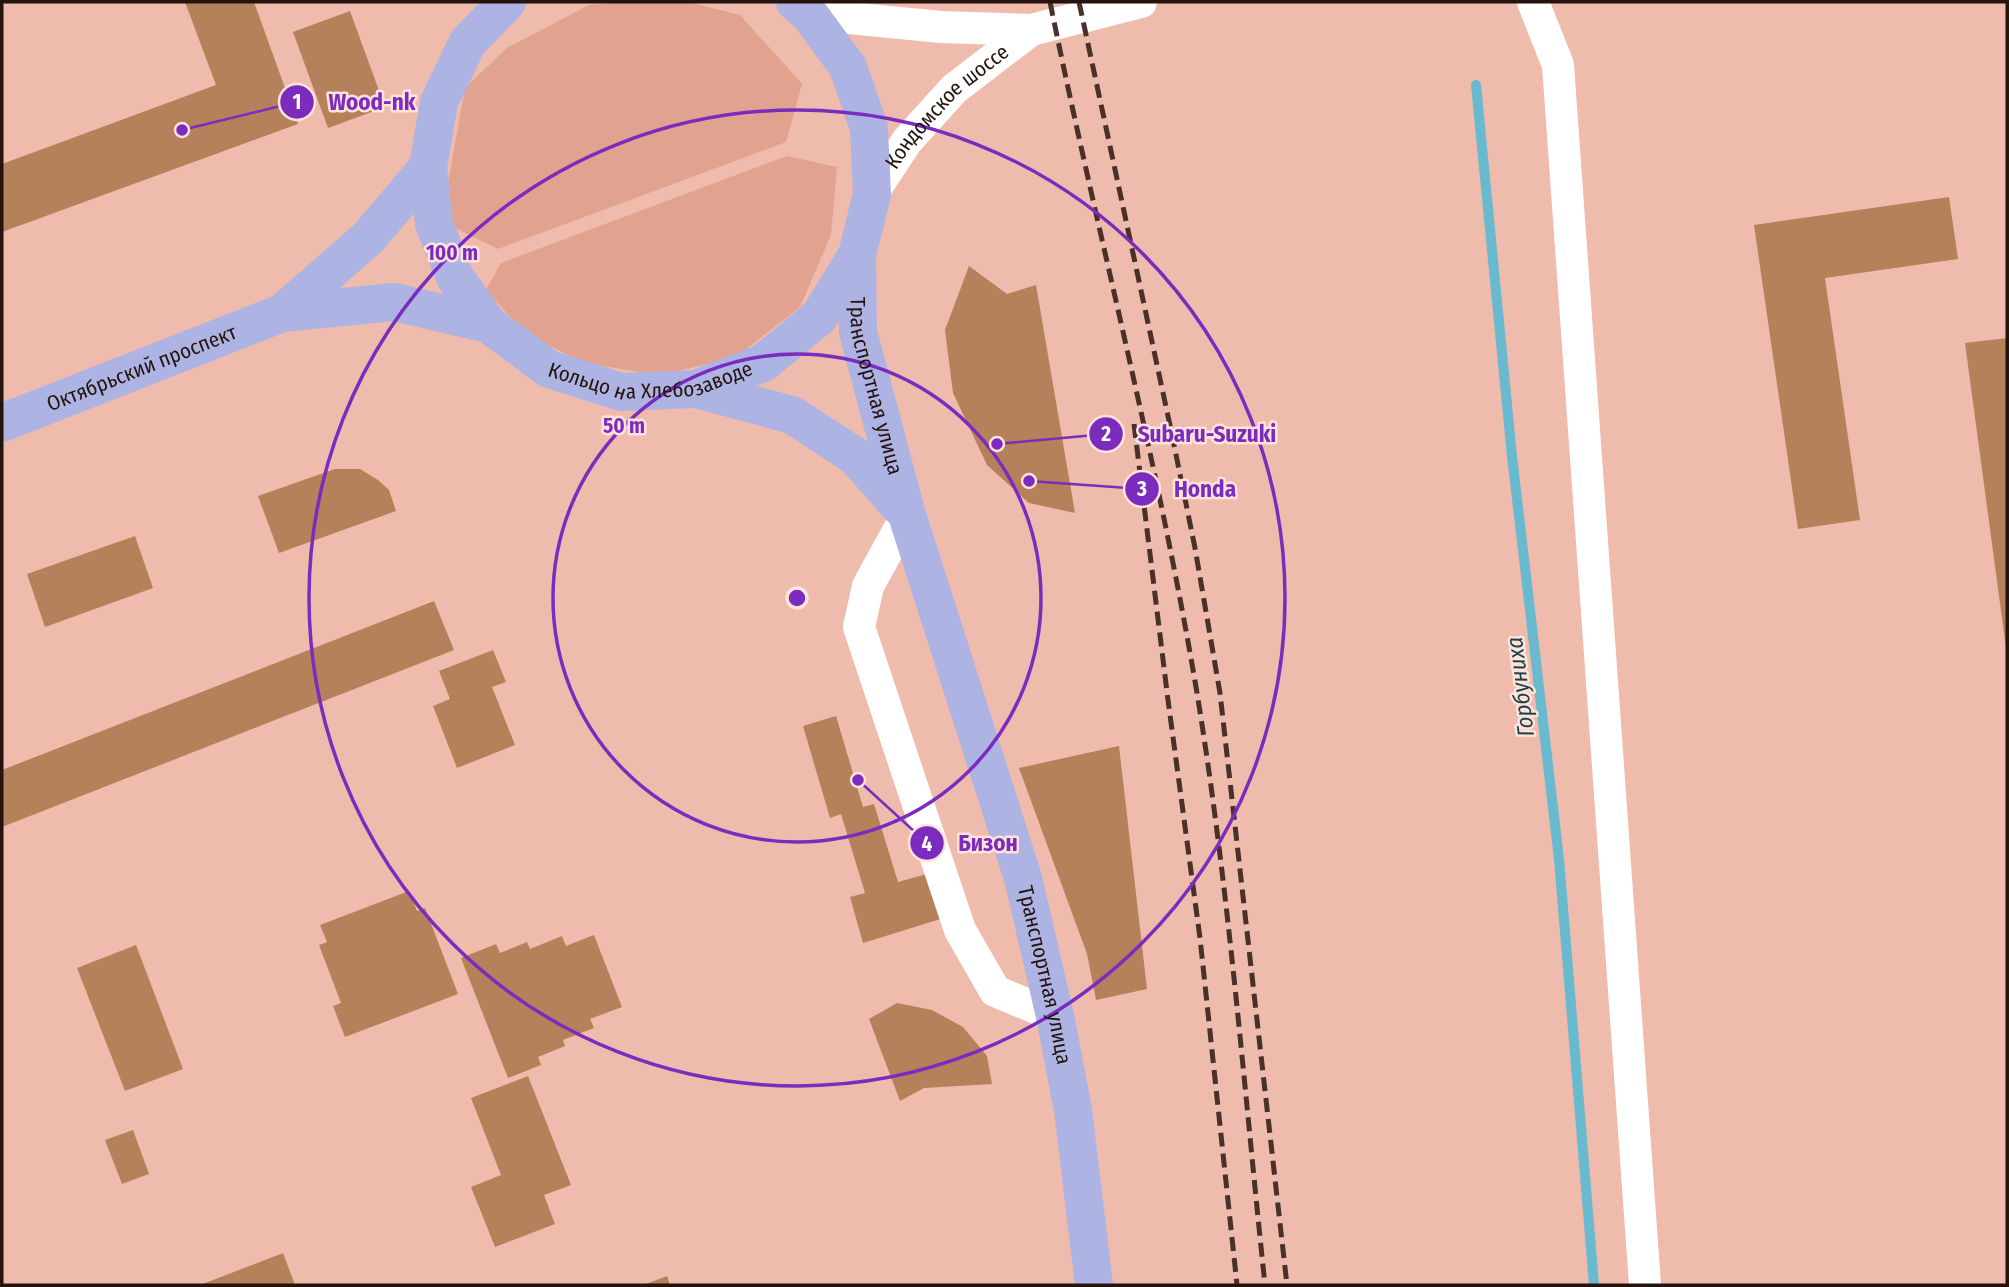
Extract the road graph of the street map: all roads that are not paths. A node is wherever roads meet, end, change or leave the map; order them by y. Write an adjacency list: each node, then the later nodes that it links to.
1 (507, 2): 6 (main road, Кольцо на Хлебозаводе)
2 (1141, 2): 5 (street, Кондомское шоссе)
3 (1533, 2): 16 (street)
4 (802, 8): 5 (street, Кондомское шоссе); 7 (main road, Кольцо на Хлебозаводе)
5 (1031, 30): 7 (street, Кондомское шоссе)
6 (428, 167): 9 (main road, Октябрьский проспект); 10 (main road, Кольцо на Хлебозаводе)
7 (872, 194): 8 (main road, Кольцо на Хлебозаводе)
8 (857, 255): 11 (main road, Кольцо на Хлебозаводе); 13 (main road, Транспортная улица)
9 (282, 313): 10 (main road, Октябрьский проспект); 12 (main road, Октябрьский проспект)
10 (488, 324): 11 (main road, Кольцо на Хлебозаводе)
11 (696, 389): 13 (main road, Транспортная улица)
12 (2, 423)
13 (907, 515): 14 (main road, Транспортная улица); 14 (street)
14 (1055, 1016): 15 (main road, Транспортная улица)
15 (1094, 1285)
16 (1645, 1285)

